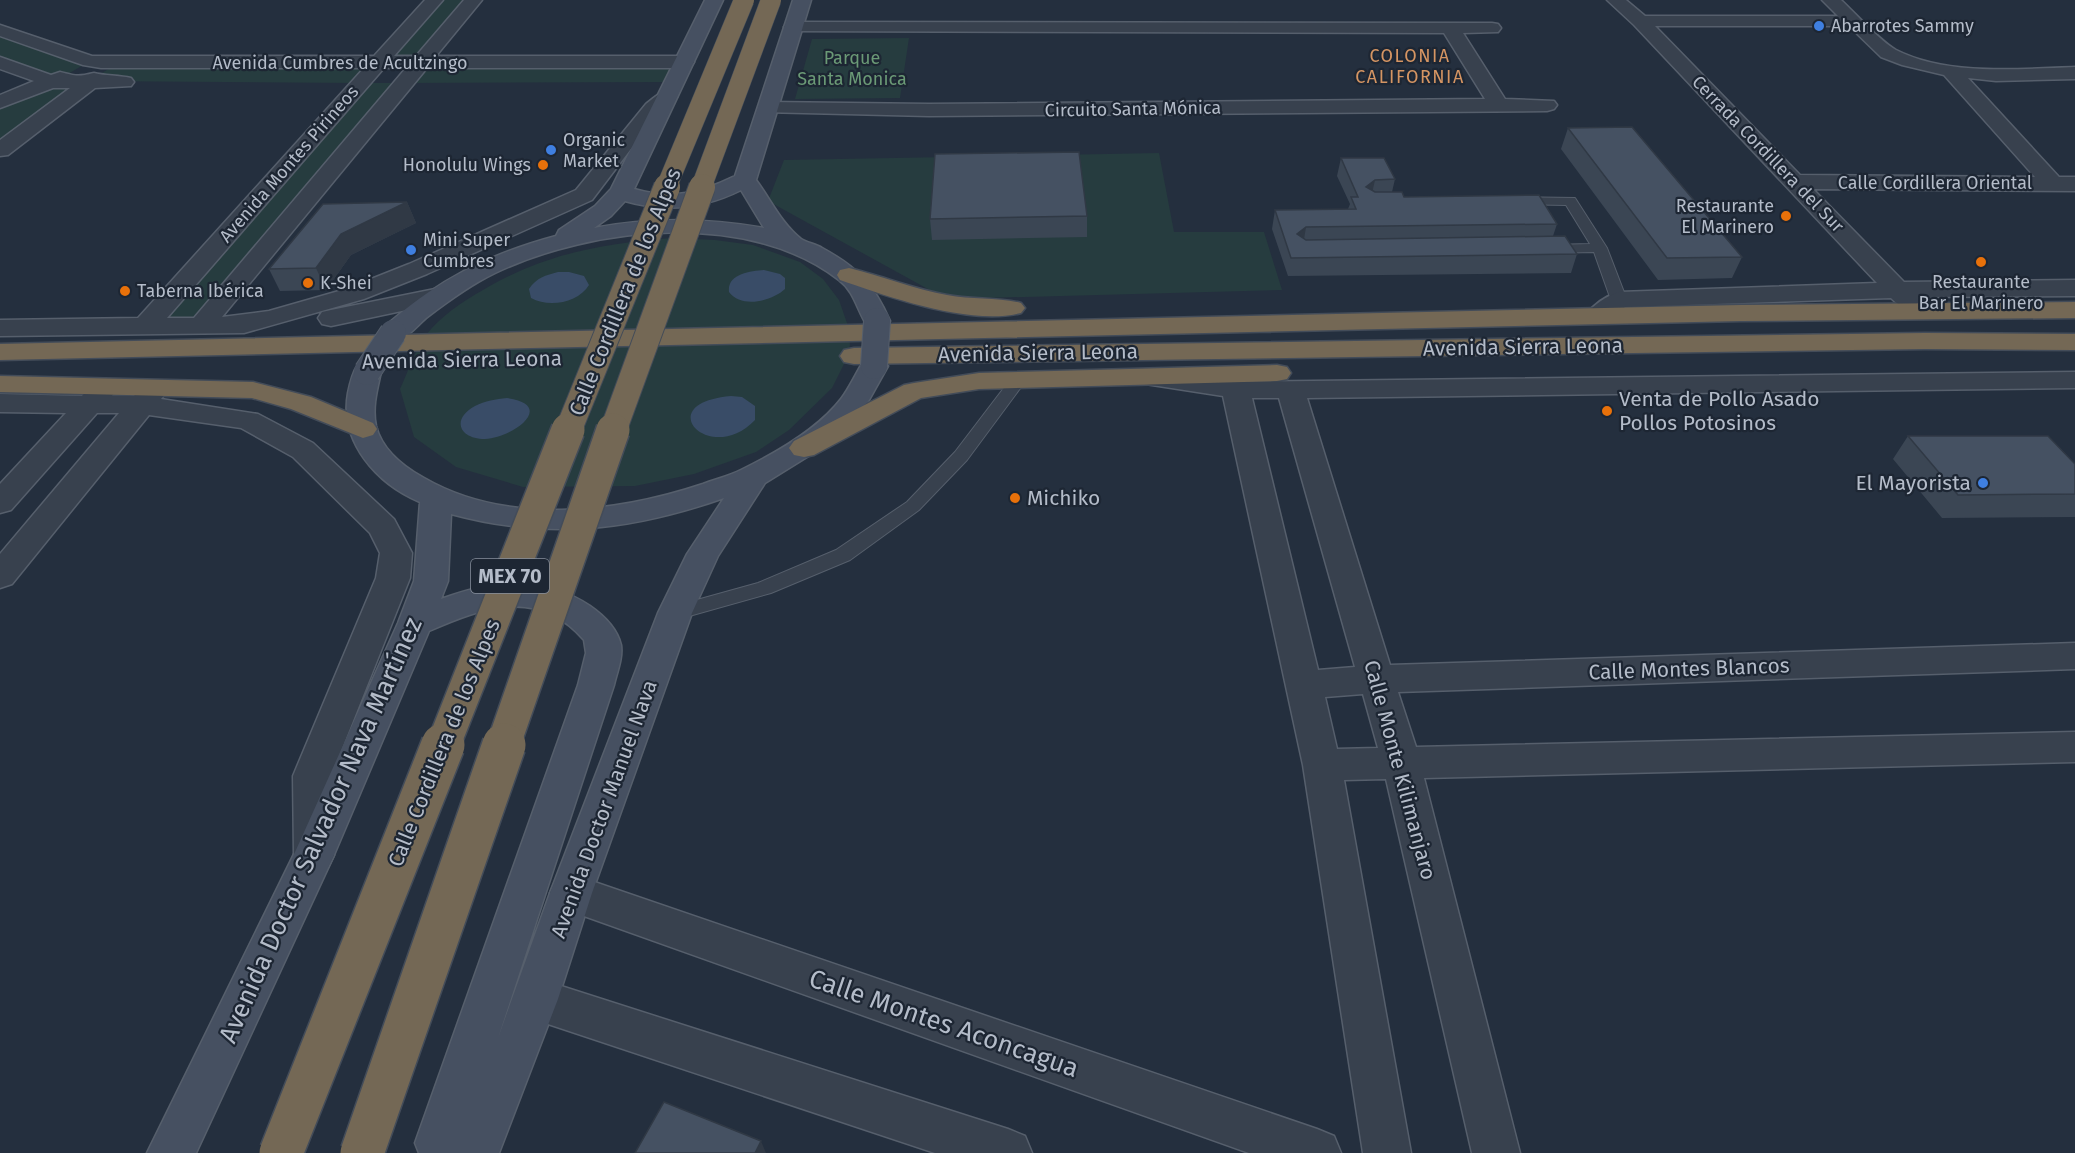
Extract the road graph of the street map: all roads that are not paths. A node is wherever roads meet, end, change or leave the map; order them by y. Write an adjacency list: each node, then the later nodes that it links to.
1 (434, 0): 19 (street, Avenida Montes Pirineos)
2 (473, 0): 21 (street, Avenida Montes Pirineos)
3 (714, 0): 17 (main road, Calle Cordillera de los Alpes)
4 (744, 0): 89 (highway, Calle Cordillera de los Alpes / MEX 70, bridge)
5 (771, 0): 90 (highway, Calle Cordillera de los Alpes / MEX 70, bridge)
6 (802, 0): 11 (main road)
7 (1616, 0): 9 (street, Cerrada Cordillera del Sur)
8 (1831, 0): 10 (street)
9 (1640, 21): 10 (street); 36 (street, Cerrada Cordillera del Sur)
10 (1852, 21): 20 (street)
11 (793, 27): 12 (street); 33 (main road)
12 (1450, 28): 13 (street); 31 (street)
13 (1492, 28)
14 (0, 30): 15 (street, Avenida Cumbres de Acultzingo)
15 (90, 61): 16 (street, Avenida Cumbres de Acultzingo); 24 (street)
16 (120, 62): 19 (street, Avenida Cumbres de Acultzingo); 23 (street)
17 (684, 62): 21 (street, Avenida Cumbres de Acultzingo); 29 (main road, Calle Cordillera de los Alpes)
18 (0, 63): 24 (street)
19 (378, 63): 21 (street, Avenida Cumbres de Acultzingo); 27 (street, Avenida Montes Pirineos)
20 (1951, 71): 22 (street); 37 (street)
21 (424, 73): 28 (street, Avenida Montes Pirineos)
22 (2075, 73)
23 (89, 81): 24 (street); 25 (street); 34 (street)
24 (54, 82): 30 (street)
25 (148, 82)
26 (337, 83): 27 (street, Avenida Cumbres de Acultzingo)
27 (360, 83): 28 (street, Avenida Cumbres de Acultzingo); 55 (street, Avenida Montes Pirineos)
28 (404, 83): 53 (street, Avenida Montes Pirineos)
29 (664, 87): 38 (main road, Calle Cordillera de los Alpes); 53 (street, Calle Cordillera de los Alpes)
30 (0, 102)
31 (1499, 105): 32 (street, Circuito Santa Mónica); 33 (street, Circuito Santa Mónica)
32 (1547, 105)
33 (768, 108): 35 (main road)
34 (0, 150)
35 (745, 180): 38 (main road); 40 (main road)
36 (1795, 182): 37 (street, Calle Cordillera Oriental); 46 (street, Cerrada Cordillera del Sur)
37 (2064, 184)
38 (621, 192): 41 (main road, Calle Cordillera de los Alpes)
39 (1500, 202): 42 (lane)
40 (792, 243): 41 (main road); 44 (main road)
41 (547, 246): 47 (main road)
42 (1600, 248): 43 (lane); 48 (lane)
43 (1529, 249)
44 (849, 275): 52 (highway); 72 (main road, bridge)
45 (2075, 288): 46 (street)
46 (1898, 290): 48 (street); 50 (street, Cerrada Cordillera del Sur)
47 (435, 297): 53 (street); 71 (main road, bridge)
48 (1619, 300): 51 (street, Avenida Sierra Leona)
49 (2075, 310): 50 (highway, Avenida Sierra Leona)
50 (1919, 311): 51 (highway, Avenida Sierra Leona)
51 (1598, 316): 52 (highway, Avenida Sierra Leona)
52 (1489, 319): 58 (highway, Avenida Sierra Leona)
53 (211, 326): 55 (street)
54 (0, 328): 55 (street)
55 (144, 328)
56 (1925, 341): 57 (highway, Avenida Sierra Leona); 59 (highway, Avenida Sierra Leona); 60 (highway)
57 (2075, 342)
58 (0, 352)
59 (0, 366)
60 (1138, 375): 61 (highway); 66 (street, Avenida Sierra Leona)
61 (1019, 379): 72 (highway); 77 (lane)
62 (2075, 380): 67 (street, Avenida Sierra Leona)
63 (0, 384): 64 (highway)
64 (28, 384): 65 (highway); 68 (highway)
65 (0, 390)
66 (1236, 390): 67 (street, Avenida Sierra Leona); 81 (street)
67 (1292, 390): 80 (street, Calle Monte Kilimanjaro)
68 (97, 395): 69 (street); 70 (street); 75 (street)
69 (149, 396): 71 (highway); 76 (street); 85 (street)
70 (0, 404)
71 (363, 429): 74 (main road)
72 (804, 448): 73 (main road)
73 (754, 476): 74 (main road); 77 (main road, Avenida Doctor Manuel Nava)
74 (436, 499): 78 (main road, Avenida Doctor Salvador Nava Martínez)
75 (0, 503)
76 (0, 576)
77 (675, 613): 86 (main road, Avenida Doctor Manuel Nava)
78 (415, 623): 85 (main road, Avenida Doctor Salvador Nava Martínez); 91 (main road)
79 (2075, 657): 80 (street, Calle Montes Blancos)
80 (1376, 679): 81 (street, Calle Montes Blancos); 84 (street, Calle Monte Kilimanjaro)
81 (1304, 685): 83 (street)
82 (2075, 747): 84 (street)
83 (1322, 765): 84 (street); 95 (street)
84 (1402, 765): 96 (street, Calle Monte Kilimanjaro)
85 (314, 855): 88 (main road, Avenida Doctor Salvador Nava Martínez)
86 (571, 893): 87 (main road, Avenida Doctor Manuel Nava); 94 (street, Calle Montes Aconcagua)
87 (536, 999): 92 (main road, Avenida Doctor Manuel Nava); 93 (street)
88 (171, 1153)
89 (281, 1153)
90 (362, 1153)
91 (445, 1153)
92 (475, 1153)
93 (1008, 1153)
94 (1317, 1153)
95 (1387, 1153)
96 (1496, 1153)

